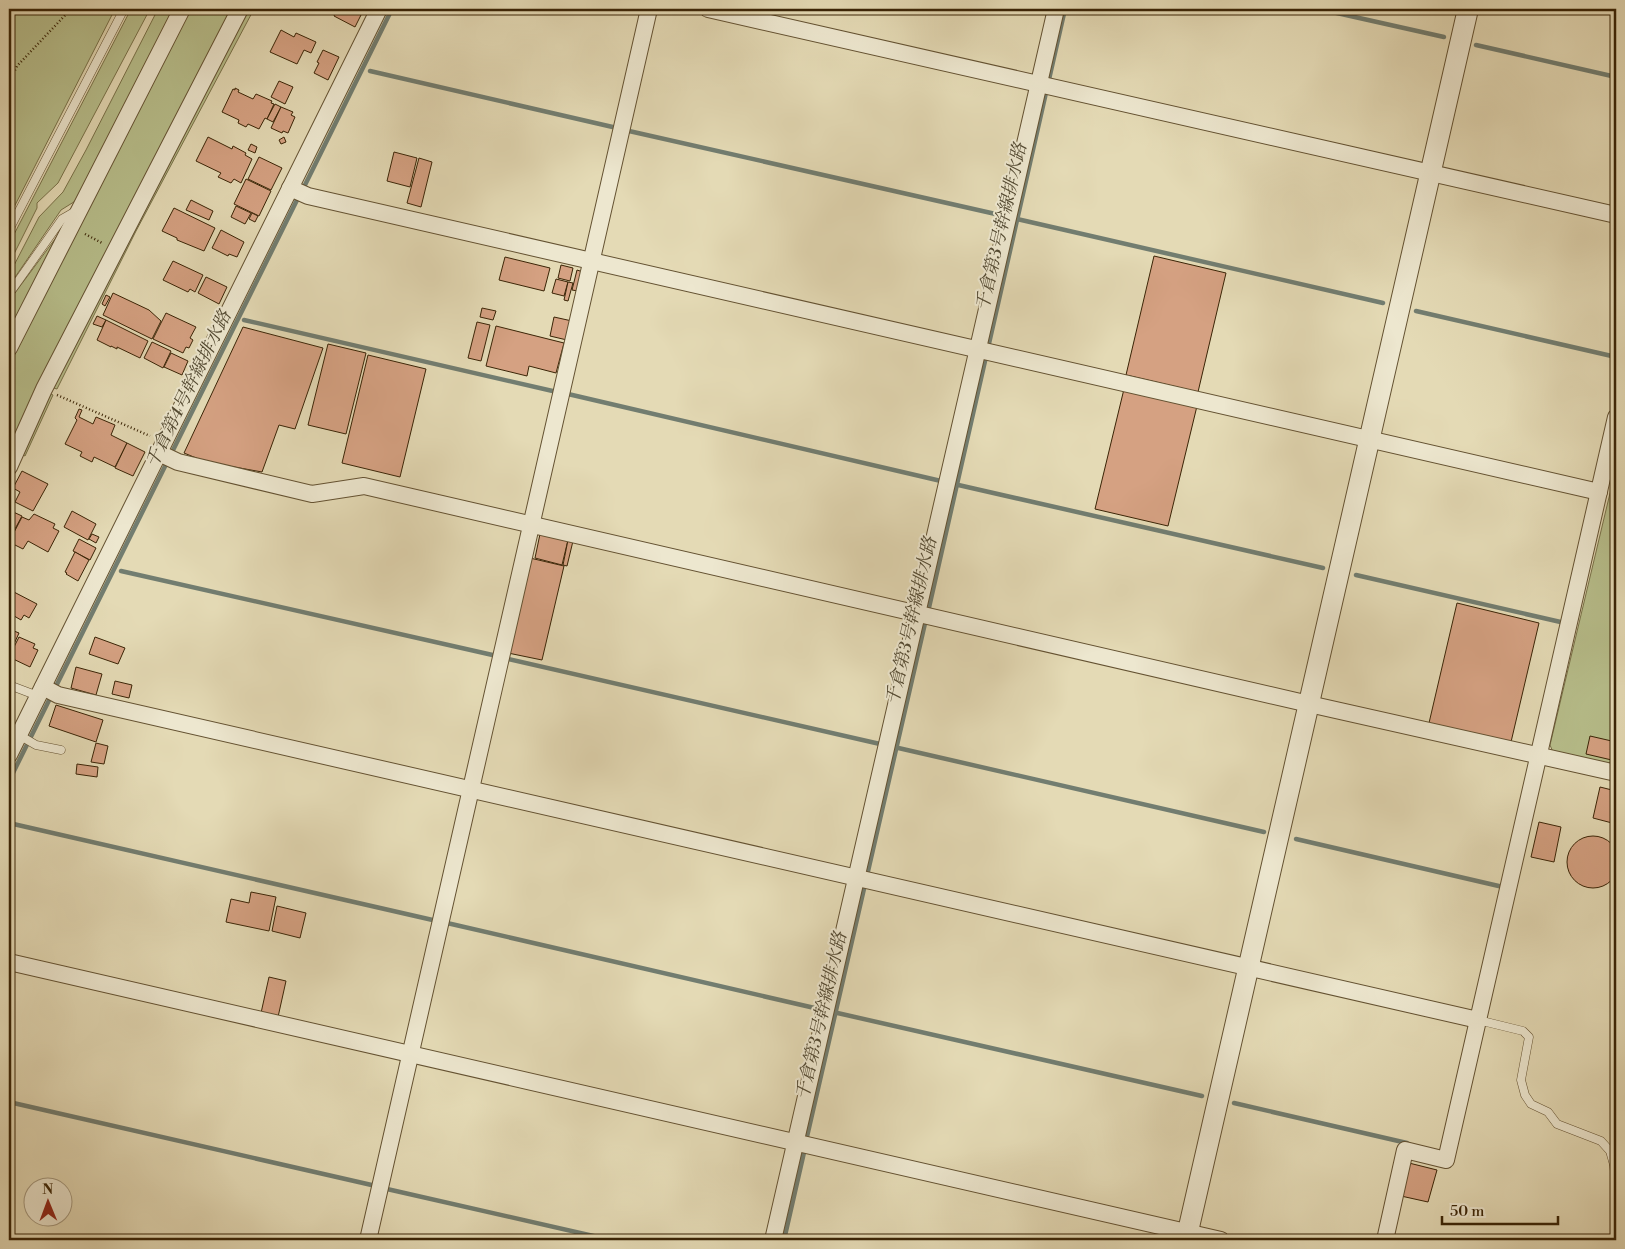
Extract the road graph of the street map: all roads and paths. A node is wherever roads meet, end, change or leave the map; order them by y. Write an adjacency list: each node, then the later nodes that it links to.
1 (71, 9): 10 (path)
2 (124, 9): 16 (lane)
3 (182, 9): 14 (street)
4 (240, 9): 23 (street)
5 (379, 9): 13 (street)
6 (649, 9): 19 (street)
7 (708, 9): 11 (street)
8 (1056, 9): 11 (street)
9 (1468, 9): 12 (street)
10 (9, 83)
11 (1045, 85): 12 (street); 22 (street)
12 (1431, 173): 15 (street); 25 (street)
13 (297, 191): 19 (street); 26 (street)
14 (78, 210): 20 (lane); 21 (street)
15 (1616, 215)
16 (9, 230)
17 (83, 233): 18 (path)
18 (100, 242)
19 (592, 261): 22 (street); 29 (street)
20 (9, 294)
21 (9, 348)
22 (984, 350): 25 (street); 30 (street)
23 (44, 389): 26 (path); 27 (street)
24 (1616, 417): 28 (street)
25 (1370, 440): 28 (street); 33 (street)
26 (165, 452): 29 (street); 32 (street)
27 (9, 467)
28 (1599, 492): 37 (street)
29 (532, 526): 30 (street); 39 (street)
30 (924, 614): 33 (street); 40 (street)
31 (9, 685): 32 (lane)
32 (46, 692): 34 (street); 39 (street)
33 (1309, 704): 37 (street); 42 (street)
34 (20, 736): 35 (lane); 36 (street)
35 (61, 750)
36 (9, 755)
37 (1539, 755): 38 (street); 43 (street)
38 (1616, 773)
39 (472, 790): 40 (street); 44 (street)
40 (862, 880): 42 (street); 45 (street)
41 (9, 962): 44 (street)
42 (1248, 968): 43 (street); 47 (street)
43 (1478, 1020): 46 (lane); 51 (street)
44 (411, 1054): 45 (street); 48 (street)
45 (803, 1144): 47 (street); 49 (street)
46 (1616, 1188)
47 (1187, 1236): 50 (street)
48 (368, 1240)
49 (773, 1240)
50 (1220, 1240)
51 (1385, 1240)

